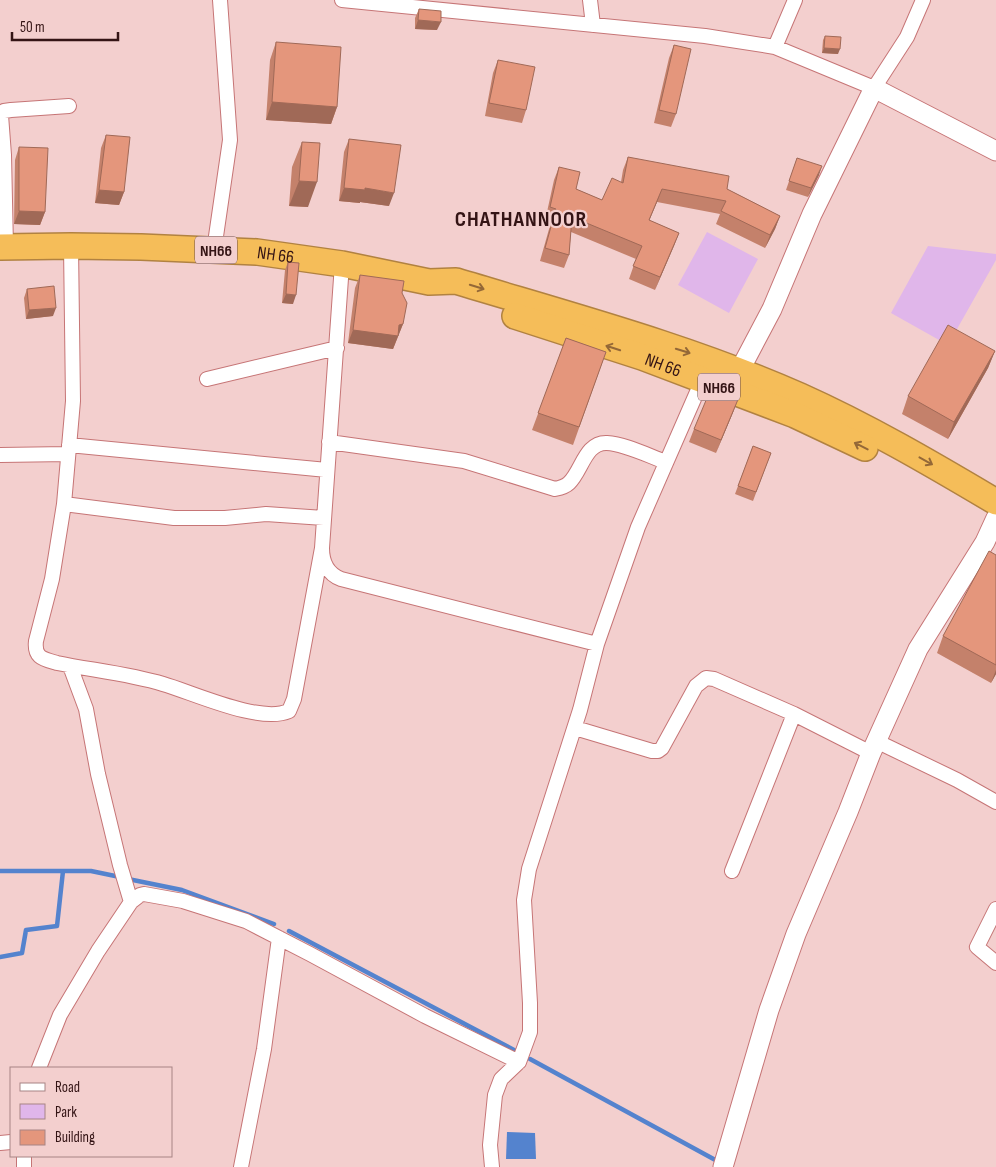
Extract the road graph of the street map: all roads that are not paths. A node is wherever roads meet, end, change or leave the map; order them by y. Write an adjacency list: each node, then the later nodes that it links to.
1 (220, 0): 14 (street)
2 (342, 0): 6 (street)
3 (590, 0): 6 (street)
4 (795, 0): 7 (street)
5 (923, 0): 8 (street)
6 (593, 25): 7 (street)
7 (775, 47): 8 (street)
8 (874, 88): 11 (street); 19 (street)
9 (70, 106): 10 (street)
10 (2, 143): 13 (street)
11 (996, 151)
12 (71, 246): 13 (highway, NH 66 / NH66); 14 (highway, NH 66 / NH66); 21 (street)
13 (3, 247)
14 (214, 250): 15 (highway, NH 66 / NH66)
15 (342, 264): 16 (street); 17 (highway, NH 66 / NH66)
16 (337, 348): 18 (street); 20 (street)
17 (706, 371): 19 (highway, NH 66 / NH66); 23 (street)
18 (207, 379)
19 (734, 381): 26 (highway, NH 66 / NH66)
20 (329, 442): 23 (street); 24 (street)
21 (68, 450): 22 (street); 24 (street); 25 (street)
22 (0, 454)
23 (666, 462): 29 (street)
24 (327, 470): 27 (street)
25 (64, 504): 27 (street); 30 (street)
26 (996, 515): 33 (street)
27 (324, 518): 28 (street)
28 (322, 548): 29 (street); 30 (street)
29 (597, 644): 32 (street)
30 (70, 666): 36 (street)
31 (794, 714): 32 (street); 33 (street); 35 (street)
32 (574, 728): 40 (street)
33 (873, 747): 34 (street); 44 (street)
34 (996, 802)
35 (732, 871)
36 (132, 902): 38 (street); 41 (street)
37 (996, 909): 39 (street)
38 (279, 938): 40 (street); 42 (street)
39 (996, 963)
40 (520, 1062): 43 (street)
41 (39, 1067)
42 (241, 1167)
43 (492, 1167)
44 (723, 1167)

